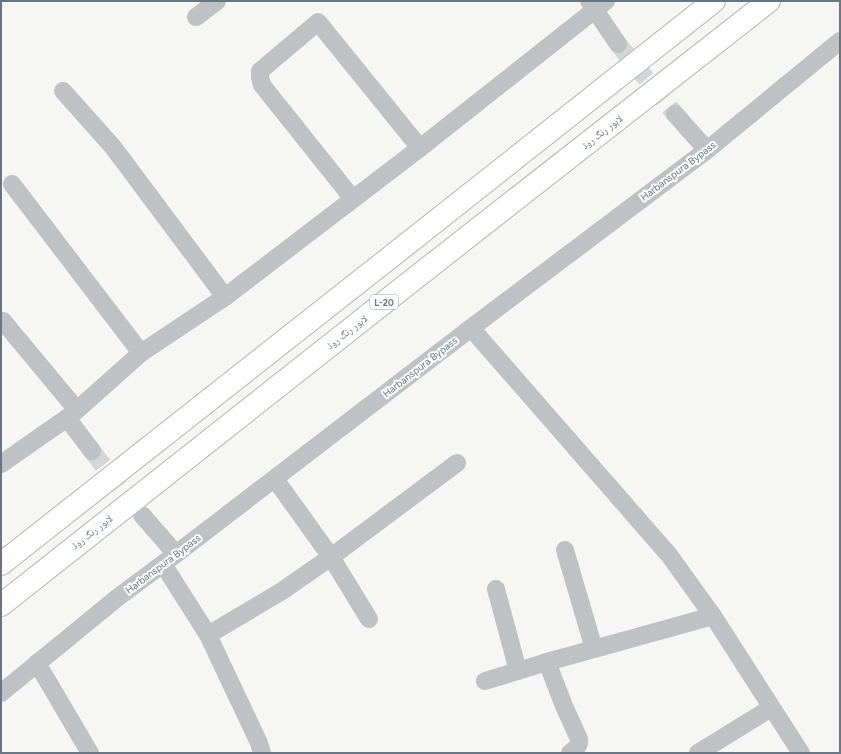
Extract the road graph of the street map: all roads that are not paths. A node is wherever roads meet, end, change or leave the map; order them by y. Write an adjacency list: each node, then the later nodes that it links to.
1 (217, 1): 5 (street)
2 (714, 1): 27 (highway)
3 (769, 1): 29 (highway, لاہور رنگ روڈ / L-20)
4 (596, 4): 7 (street); 10 (street)
5 (196, 17)
6 (840, 41): 11 (street, Harbanspura Bypass)
7 (618, 44)
8 (63, 91): 14 (street)
9 (675, 114): 11 (street)
10 (420, 148): 13 (street); 13 (street)
11 (707, 150): 16 (street, Harbanspura Bypass)
12 (12, 184): 17 (street)
13 (353, 199): 14 (street)
14 (225, 297): 17 (street)
15 (3, 321): 18 (street)
16 (470, 328): 22 (street, Harbanspura Bypass); 30 (street)
17 (141, 353): 18 (street)
18 (72, 414): 19 (street); 21 (street)
19 (92, 451)
20 (457, 463): 25 (street)
21 (1, 464)
22 (275, 479): 25 (street); 26 (street, Harbanspura Bypass)
23 (142, 515): 26 (street)
24 (565, 550): 33 (street)
25 (331, 558): 31 (street); 32 (street)
26 (170, 559): 32 (street); 35 (street, Harbanspura Bypass)
27 (1, 564)
28 (496, 588): 36 (street)
29 (1, 605)
30 (713, 616): 33 (street); 39 (street)
31 (369, 619)
32 (208, 635): 42 (street)
33 (594, 649): 34 (street)
34 (547, 662): 36 (street); 43 (street)
35 (37, 663): 38 (street, Harbanspura Bypass); 41 (street)
36 (518, 670): 37 (street)
37 (485, 681)
38 (1, 693)
39 (771, 708): 40 (street); 44 (street)
40 (705, 751)
41 (90, 753)
42 (262, 753)
43 (570, 753)
44 (801, 753)

